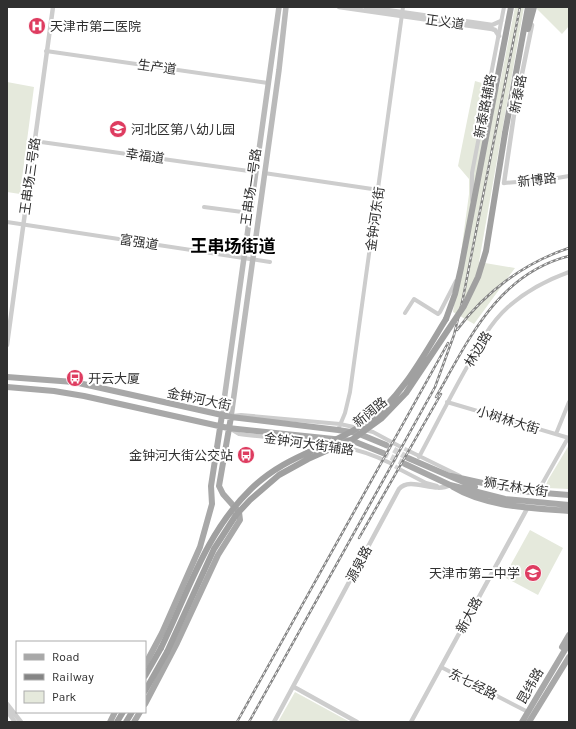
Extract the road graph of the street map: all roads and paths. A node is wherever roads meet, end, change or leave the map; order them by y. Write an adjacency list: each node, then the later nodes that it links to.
1 (53, 7): 13 (street, 王串场三号路)
2 (279, 7): 15 (main road, 王串场一号路)
3 (286, 7): 18 (main road, 王串场一号路)
4 (339, 7): 10 (street, 正义道)
5 (366, 7): 10 (street, 正义道)
6 (504, 7): 11 (street, 新泰路辅路)
7 (511, 7): 22 (highway, 新阔路)
8 (528, 7): 14 (highway)
9 (534, 7): 14 (highway); 20 (street, 新泰路)
10 (402, 12): 11 (street, 正义道); 12 (street, 正义道); 21 (street, 金钟河东街)
11 (502, 21): 12 (street, 新泰路辅路)
12 (499, 36): 22 (street, 新泰路辅路)
13 (46, 51): 15 (street, 生产道); 16 (street, 王串场三号路)
14 (515, 75): 73 (highway, 新阔路, bridge)
15 (268, 83): 17 (main road, 王串场一号路)
16 (34, 141): 17 (street, 幸福道); 26 (street, 王串场三号路)
17 (256, 172): 24 (main road, 王串场一号路)
18 (264, 173): 21 (street); 28 (main road, 王串场一号路)
19 (569, 176): 20 (street, 新博路)
20 (504, 183)
21 (379, 190): 42 (street, 金钟河东街)
22 (473, 206): 30 (highway, 新阔路)
23 (204, 207): 24 (street)
24 (250, 213): 27 (main road, 王串场一号路)
25 (7, 222): 26 (street, 富强道)
26 (23, 225): 27 (street, 富强道); 33 (street, 王串场三号路)
27 (244, 258): 28 (street, 富强道); 38 (main road, 王串场一号路)
28 (252, 260): 29 (street, 富强道); 39 (main road, 王串场一号路)
29 (270, 262)
30 (461, 268): 32 (street); 70 (highway, 新阔路, bridge)
31 (569, 272): 36 (street, 林边路)
32 (405, 313)
33 (7, 345)
34 (7, 377): 38 (main road, 金钟河大街)
35 (7, 387): 41 (main road, 金钟河大街)
36 (447, 402): 45 (street, 小树林大街); 51 (street, 林边路)
37 (569, 402): 45 (street)
38 (222, 415): 39 (main road, 金钟河大街); 41 (main road)
39 (230, 417): 40 (main road, 金钟河大街); 42 (street, 金钟河大街辅路); 43 (main road)
40 (245, 419): 42 (main road, 金钟河大街); 44 (main road)
41 (220, 426): 43 (main road, 金钟河大街); 67 (main road)
42 (339, 427): 47 (main road, 金钟河大街); 48 (street, 金钟河大街辅路)
43 (228, 428): 44 (main road, 金钟河大街); 52 (street, 金钟河大街辅路); 71 (main road)
44 (244, 430): 49 (main road, 金钟河大街)
45 (556, 434): 46 (street, 小树林大街)
46 (569, 438): 56 (street)
47 (386, 445)
48 (399, 446)
49 (383, 453)
50 (410, 455): 51 (street); 54 (main road)
51 (419, 456): 54 (street)
52 (390, 463)
53 (403, 467): 55 (main road)
54 (462, 482): 55 (main road); 56 (main road); 58 (main road, 狮子林大街); 59 (main road, 狮子林大街)
55 (450, 485): 60 (main road); 72 (street, 源泉路)
56 (537, 493): 57 (main road)
57 (569, 495)
58 (569, 502)
59 (569, 505)
60 (528, 507): 61 (main road); 69 (street, 新大路)
61 (569, 511)
62 (569, 635): 66 (main road)
63 (569, 643): 66 (main road)
64 (569, 652): 68 (main road)
65 (569, 657): 68 (main road)
66 (558, 660): 78 (main road, 昆纬路)
67 (146, 664)
68 (564, 664): 93 (main road, 昆纬路)
69 (440, 667): 78 (street, 东七经路); 91 (street, 新大路)
70 (146, 674)
71 (155, 685): 74 (main road); 75 (main road)
72 (294, 687): 89 (street, 源泉路); 90 (street)
73 (146, 689)
74 (146, 697)
75 (146, 702)
76 (7, 704): 84 (street)
77 (7, 711): 84 (street)
78 (528, 712): 92 (main road, 昆纬路)
79 (114, 713): 85 (main road)
80 (123, 713): 86 (highway)
81 (132, 713): 87 (highway)
82 (134, 713): 87 (main road)
83 (139, 713): 88 (main road)
84 (19, 722)
85 (110, 722)
86 (116, 722)
87 (127, 722)
88 (134, 722)
89 (274, 722)
90 (357, 722)
91 (411, 722)
92 (522, 722)
93 (529, 722)

